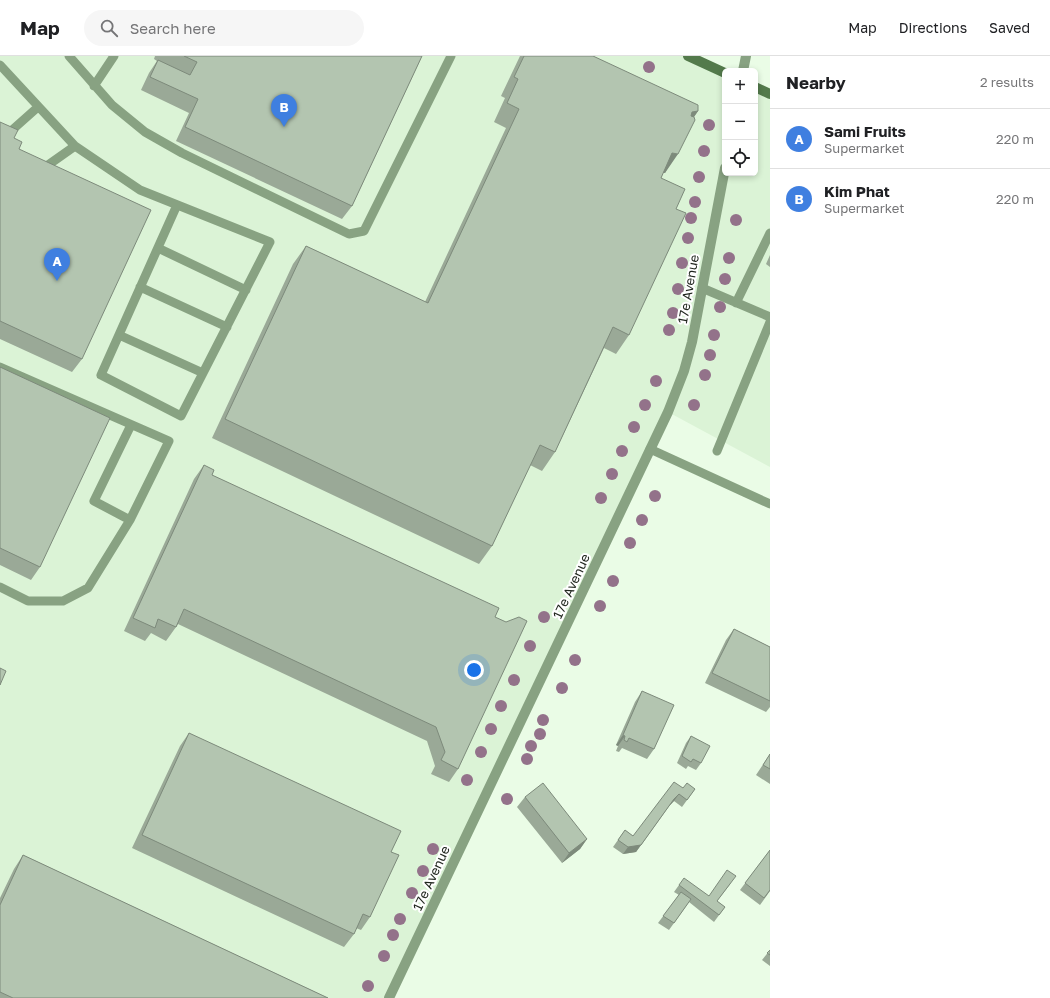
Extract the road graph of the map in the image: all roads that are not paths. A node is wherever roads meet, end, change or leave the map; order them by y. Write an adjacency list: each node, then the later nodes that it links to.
1 (69, 56): 9 (lane)
2 (114, 56): 9 (lane)
3 (451, 56): 9 (lane)
4 (688, 56): 8 (street)
5 (746, 56): 7 (street)
6 (0, 65): 12 (lane)
7 (744, 68)
8 (722, 72)
9 (94, 86)
10 (758, 88): 11 (street)
11 (770, 94)
12 (38, 107): 13 (lane); 14 (lane)
13 (11, 131)
14 (75, 146): 15 (lane); 17 (lane)
15 (41, 170)
16 (723, 176): 21 (street, 17e Avenue)
17 (177, 205): 19 (lane); 22 (lane)
18 (770, 233): 23 (lane)
19 (158, 248): 20 (lane); 22 (lane)
20 (140, 287): 26 (lane); 27 (lane)
21 (702, 288): 23 (lane); 31 (street, 17e Avenue)
22 (246, 290): 26 (lane)
23 (736, 303): 24 (lane)
24 (770, 317)
25 (770, 322): 32 (lane)
26 (227, 327): 29 (lane)
27 (119, 335): 29 (lane); 29 (lane)
28 (0, 367): 30 (lane)
29 (203, 374)
30 (131, 425): 34 (lane); 34 (lane)
31 (650, 449): 33 (lane); 36 (street, 17e Avenue)
32 (717, 451)
33 (770, 504)
34 (130, 520): 35 (lane)
35 (0, 587)
36 (389, 998)

